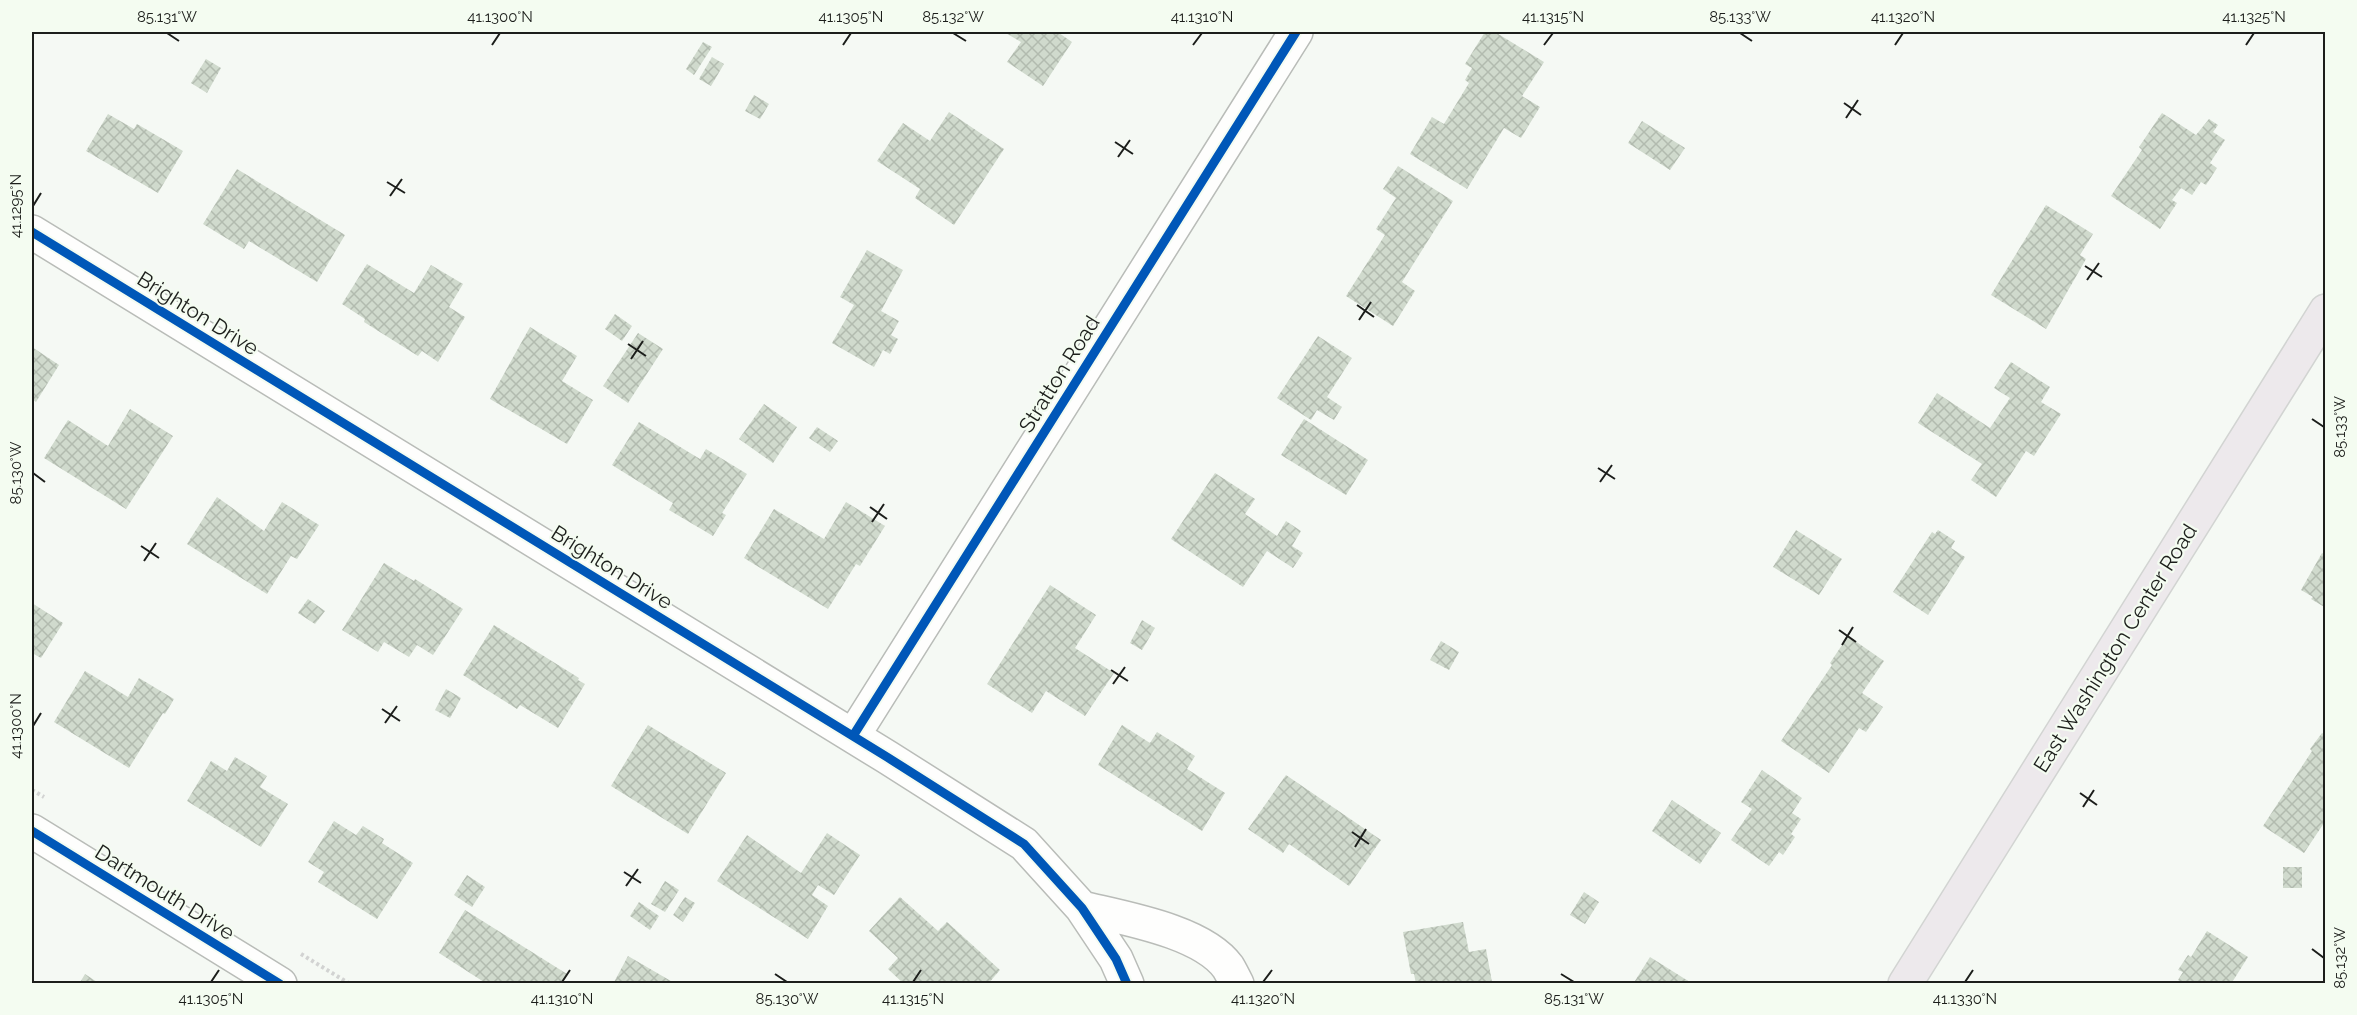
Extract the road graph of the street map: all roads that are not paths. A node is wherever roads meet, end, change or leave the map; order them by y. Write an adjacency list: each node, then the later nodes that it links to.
1 (1296, 32): 4 (street, Stratton Road)
2 (32, 232): 4 (street, Brighton Drive)
3 (2325, 311): 10 (main road, East Washington Center Road)
4 (853, 736): 6 (street, Brighton Drive)
5 (32, 831): 7 (street, Dartmouth Drive)
6 (1082, 908): 8 (street, Brighton Drive); 9 (street)
7 (280, 984)
8 (1127, 984)
9 (1237, 984)
10 (1905, 984)

